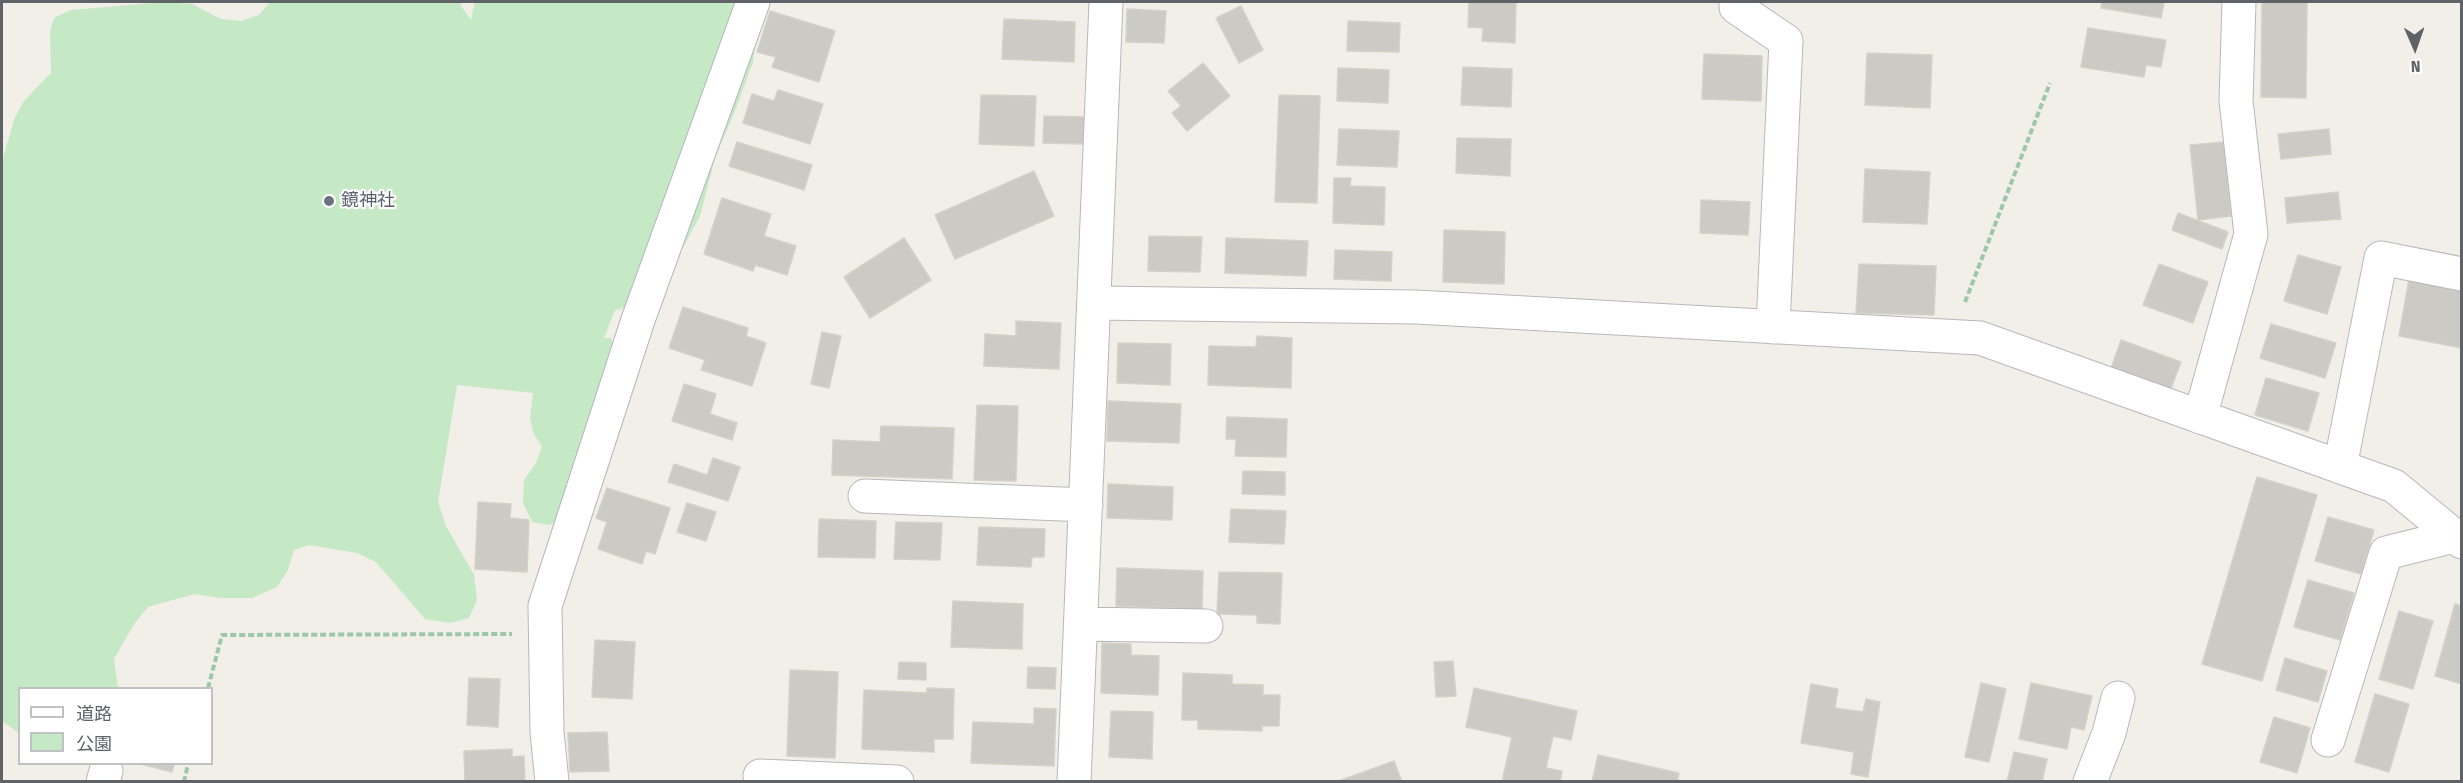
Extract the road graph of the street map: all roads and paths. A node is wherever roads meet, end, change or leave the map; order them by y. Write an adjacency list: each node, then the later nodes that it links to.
1 (753, 2): 17 (street)
2 (1106, 2): 7 (street)
3 (1736, 2): 8 (street)
4 (2239, 2): 10 (street)
5 (2050, 83): 9 (path)
6 (2462, 274): 11 (street)
7 (1094, 303): 8 (street); 13 (street)
8 (1773, 327): 9 (street)
9 (1952, 336): 10 (street)
10 (2200, 417): 11 (street)
11 (2340, 467): 14 (street)
12 (865, 496): 13 (street)
13 (1086, 505): 15 (street)
14 (2458, 539): 20 (street)
15 (1081, 624): 16 (street); 26 (street)
16 (1206, 626)
17 (546, 634): 18 (path); 24 (street)
18 (208, 687)
19 (2118, 698): 27 (street)
20 (2328, 740)
21 (188, 765): 23 (path)
22 (760, 776): 25 (street)
23 (184, 782)
24 (552, 782)
25 (897, 782)
26 (1074, 782)
27 (2090, 782)

